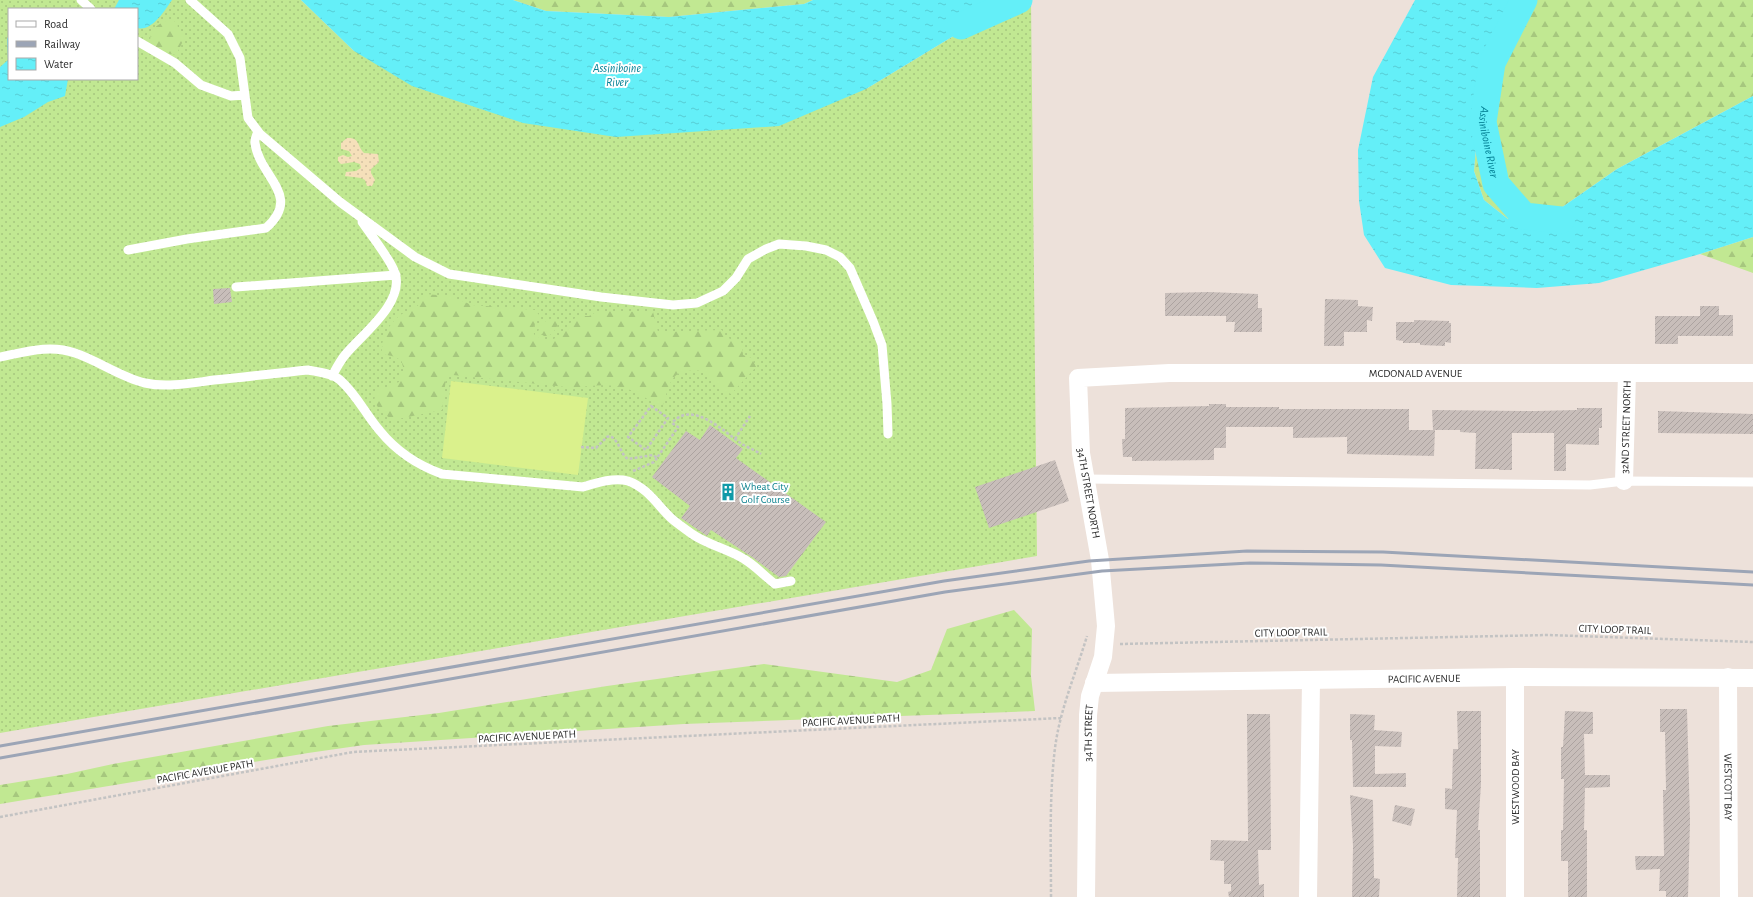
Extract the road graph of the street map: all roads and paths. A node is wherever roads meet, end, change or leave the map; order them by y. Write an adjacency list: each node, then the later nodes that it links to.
1 (81, 0): 3 (lane)
2 (190, 0): 5 (lane)
3 (90, 8)
4 (138, 42): 5 (lane)
5 (245, 95): 6 (lane)
6 (258, 132): 7 (lane); 8 (lane)
7 (358, 216): 9 (lane); 19 (lane)
8 (128, 250)
9 (396, 275): 10 (lane); 14 (lane)
10 (236, 288)
11 (0, 357): 14 (lane)
12 (1753, 373): 13 (street, MCDONALD AVENUE)
13 (1626, 374): 15 (street, MCDONALD AVENUE); 26 (street, 32ND STREET NORTH)
14 (332, 376): 25 (lane)
15 (1078, 378): 24 (street, 34TH STREET NORTH)
16 (750, 416): 20 (path)
17 (668, 418): 17 (path); 18 (path)
18 (673, 422): 20 (path); 23 (path)
19 (888, 434)
20 (735, 439): 22 (path)
21 (581, 447): 23 (path)
22 (761, 454)
23 (657, 458): 25 (path)
24 (1086, 479): 26 (lane); 28 (street, 34TH STREET NORTH)
25 (628, 481): 29 (lane)
26 (1624, 481): 27 (lane)
27 (1753, 482)
28 (1101, 566): 31 (street, 34TH STREET)
29 (791, 581)
30 (1753, 642): 31 (path, CITY LOOP TRAIL)
31 (1105, 645): 36 (street, 34TH STREET); 37 (path, CITY LOOP TRAIL)
32 (1728, 677): 33 (street, PACIFIC AVENUE); 34 (street, PACIFIC AVENUE); 43 (street, WESTCOTT BAY)
33 (1515, 678): 35 (street, PACIFIC AVENUE); 42 (street, WESTWOOD BAY)
34 (1753, 678)
35 (1311, 680): 36 (street, PACIFIC AVENUE); 41 (street)
36 (1094, 683): 40 (street, 34TH STREET)
37 (1061, 718): 38 (path, PACIFIC AVENUE PATH); 39 (path, CITY LOOP TRAIL)
38 (0, 817)
39 (1051, 897)
40 (1086, 897)
41 (1308, 897)
42 (1515, 897)
43 (1729, 897)

